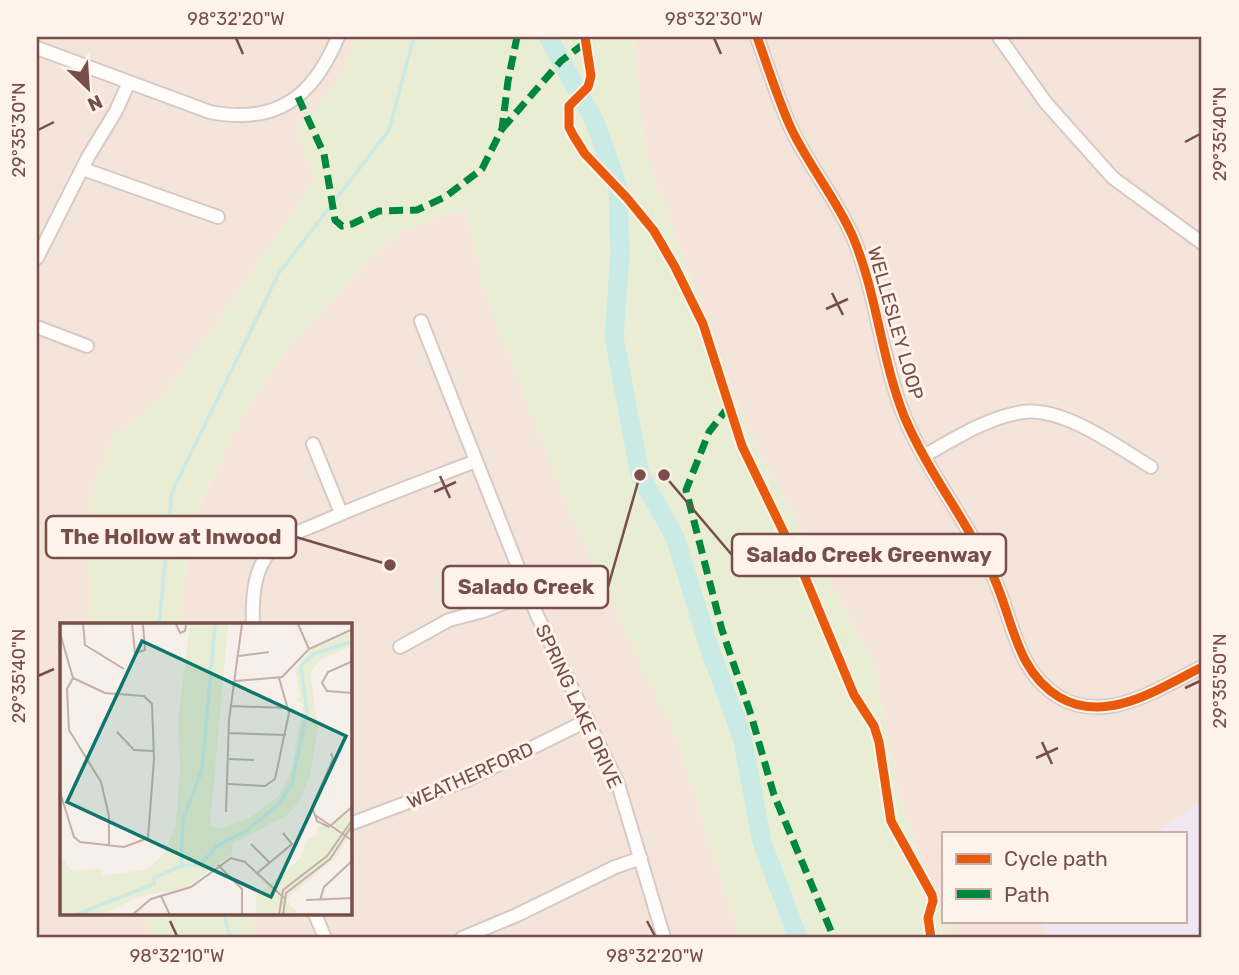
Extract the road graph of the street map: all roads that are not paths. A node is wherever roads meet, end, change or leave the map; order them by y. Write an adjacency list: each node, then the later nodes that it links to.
1 (338, 37): 5 (street)
2 (757, 37): 14 (street, WELLESLEY LOOP)
3 (999, 37): 8 (street)
4 (37, 48): 5 (street)
5 (129, 82): 6 (street)
6 (83, 169): 7 (street); 9 (street)
7 (218, 217)
8 (1202, 243)
9 (37, 258)
10 (421, 321): 15 (street, SPRING LAKE DRIVE)
11 (37, 327): 12 (street)
12 (87, 345)
13 (313, 444): 17 (street)
14 (924, 456): 16 (street); 21 (street, WELLESLEY LOOP)
15 (476, 461): 17 (street); 18 (street, SPRING LAKE DRIVE)
16 (1151, 467)
17 (341, 513): 19 (street)
18 (528, 594): 20 (street); 22 (street, SPRING LAKE DRIVE)
19 (253, 623)
20 (400, 647)
21 (1202, 667)
22 (588, 720): 23 (street, WEATHERFORD); 24 (street, SPRING LAKE DRIVE)
23 (352, 823)
24 (640, 859): 27 (street); 28 (street, SPRING LAKE DRIVE)
25 (316, 916): 26 (street)
26 (325, 938)
27 (462, 938)
28 (664, 938)

